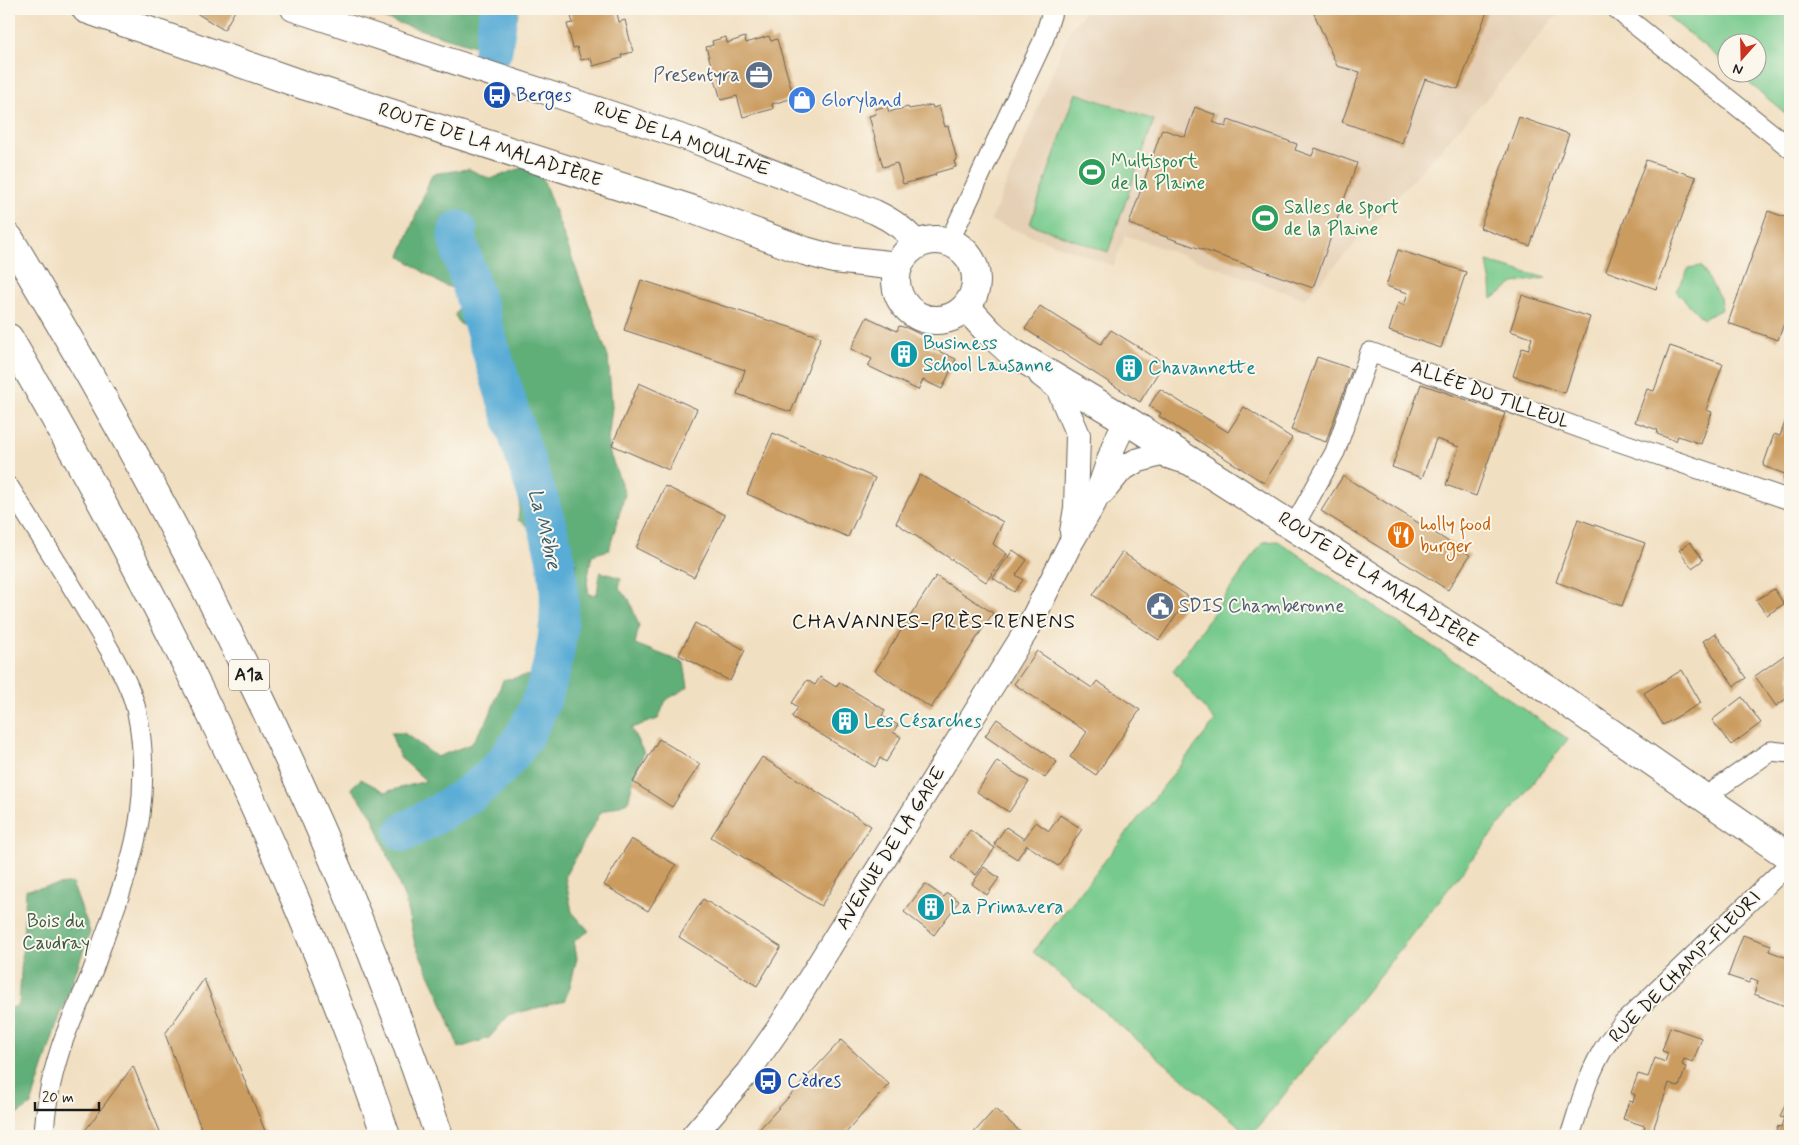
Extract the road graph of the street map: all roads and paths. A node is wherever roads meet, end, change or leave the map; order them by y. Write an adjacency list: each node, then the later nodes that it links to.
1 (86, 9): 9 (main road, ROUTE DE LA MALADIÈRE)
2 (293, 9): 8 (street, RUE DE LA MOULINE)
3 (1053, 9): 7 (street)
4 (1617, 9): 5 (street)
5 (1790, 148)
6 (9, 238): 26 (main road, A1a)
7 (949, 242): 8 (main road); 10 (main road)
8 (917, 244): 9 (main road)
9 (898, 266): 10 (main road)
10 (966, 307): 12 (main road, ROUTE DE LA MALADIÈRE)
11 (9, 338): 25 (main road, A1a)
12 (1010, 351): 13 (main road, ROUTE DE LA MALADIÈRE); 19 (street, AVENUE DE LA GARE)
13 (1126, 420): 14 (main road, ROUTE DE LA MALADIÈRE); 17 (street, AVENUE DE LA GARE)
14 (1198, 465): 17 (street, AVENUE DE LA GARE); 18 (main road, ROUTE DE LA MALADIÈRE)
15 (9, 487): 24 (street)
16 (1790, 500): 18 (street, ALLÉE DU TILLEUL)
17 (1094, 503): 19 (street, AVENUE DE LA GARE)
18 (1294, 526): 21 (main road, ROUTE DE LA MALADIÈRE)
19 (1069, 546): 27 (street, AVENUE DE LA GARE)
20 (1788, 748): 21 (street)
21 (1705, 797): 22 (main road, ROUTE DE LA MALADIÈRE)
22 (1790, 857)
23 (1790, 863): 28 (street, RUE DE CHAMP-FLEURI)
24 (44, 1136)
25 (386, 1136)
26 (439, 1136)
27 (693, 1136)
28 (1570, 1136)

